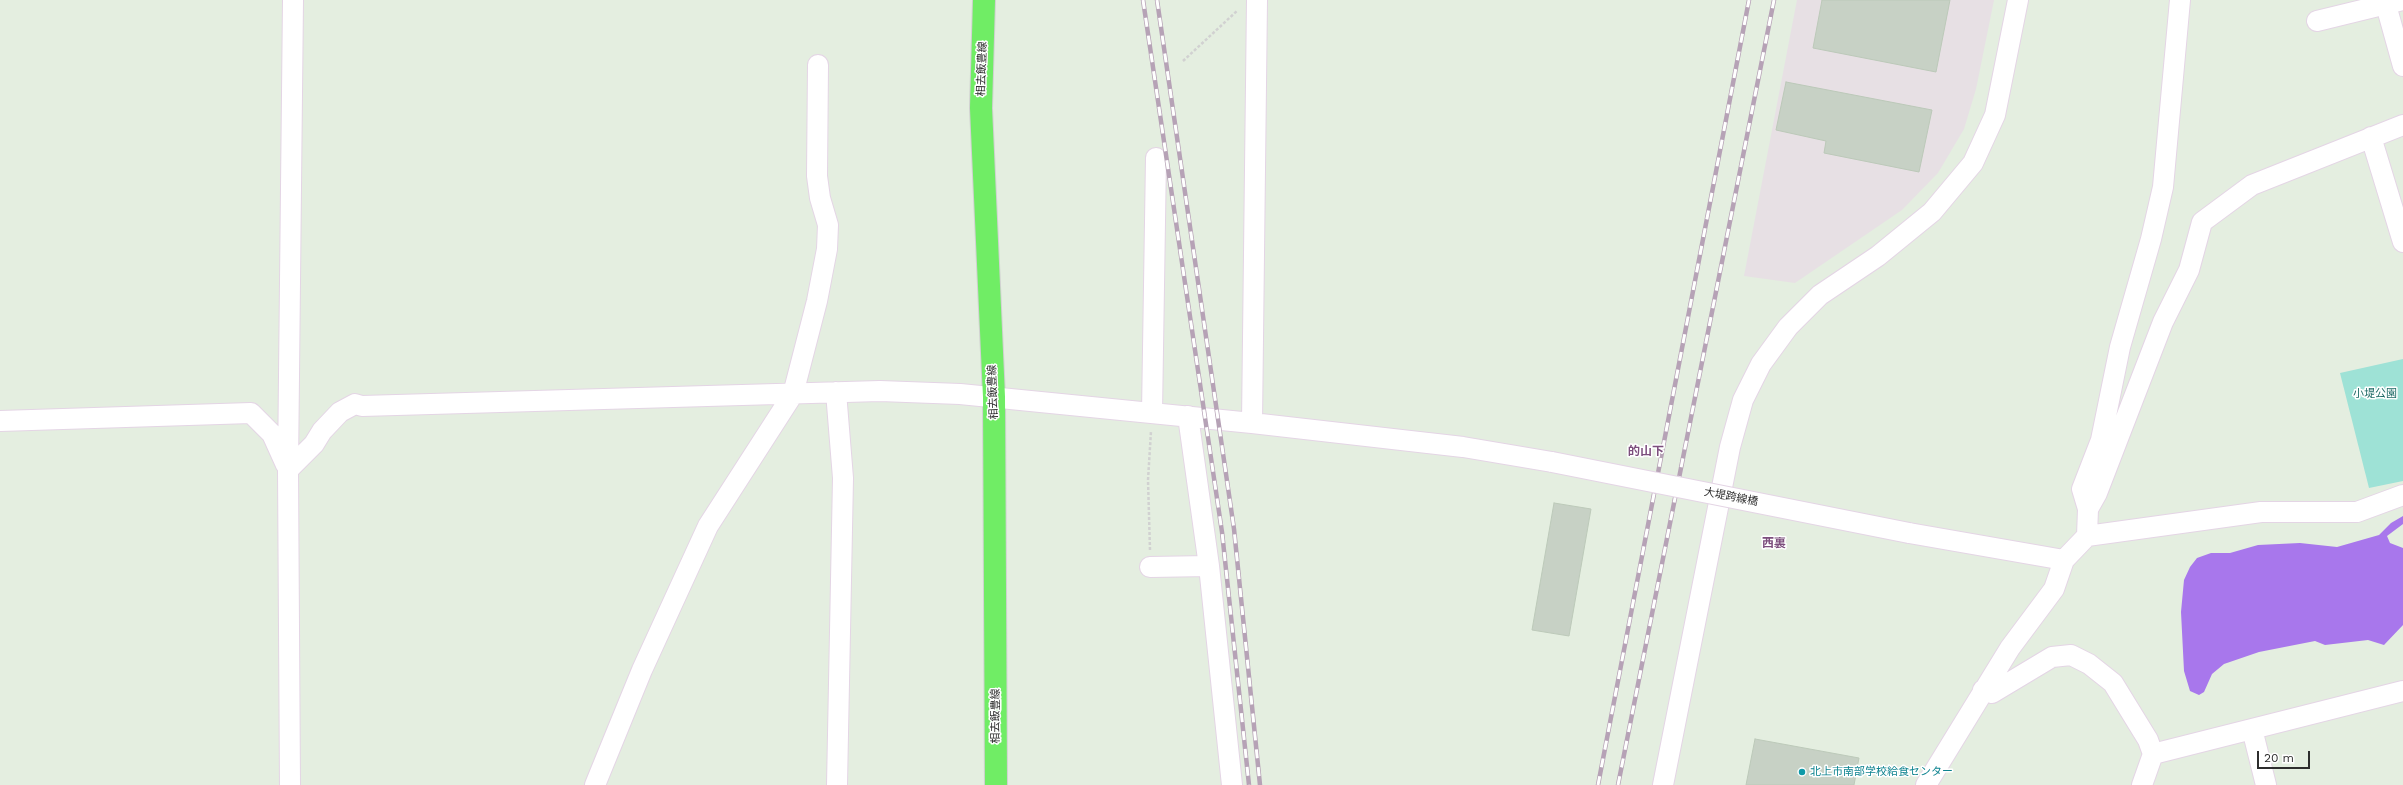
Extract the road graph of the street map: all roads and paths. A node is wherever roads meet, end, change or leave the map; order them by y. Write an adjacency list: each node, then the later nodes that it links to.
1 (293, 0): 22 (street)
2 (984, 0): 17 (main road, 相去飯豊線)
3 (2018, 0): 38 (street)
4 (2180, 0): 24 (street)
5 (2395, 2): 7 (street); 10 (street)
6 (1250, 3): 8 (path); 21 (street)
7 (2317, 21)
8 (1183, 61)
9 (818, 66): 16 (street)
10 (2403, 66)
11 (2403, 125): 12 (street)
12 (2371, 137): 14 (street); 24 (street)
13 (1156, 158): 18 (street)
14 (2403, 242)
15 (836, 392): 16 (street, 大堤跨線橋); 17 (street, 大堤跨線橋); 35 (street)
16 (793, 394): 22 (street, 大堤跨線橋); 34 (street)
17 (994, 396): 18 (street, 大堤跨線橋); 36 (main road, 相去飯豊線)
18 (1152, 412): 19 (street, 大堤跨線橋); 28 (path)
19 (1188, 416): 21 (street, 大堤跨線橋); 27 (street)
20 (0, 421): 22 (street)
21 (1252, 423): 26 (street, 大堤跨線橋, bridge)
22 (288, 470): 33 (street)
23 (2403, 495): 25 (street)
24 (2088, 509): 25 (street)
25 (2087, 536): 26 (street)
26 (2064, 560): 29 (street)
27 (1210, 566): 28 (street); 37 (street)
28 (1150, 567)
29 (1983, 690): 32 (street); 39 (street)
30 (2403, 691): 31 (street)
31 (2252, 729): 32 (street); 41 (street)
32 (2153, 754): 40 (street)
33 (290, 785)
34 (595, 785)
35 (837, 785)
36 (996, 785)
37 (1232, 785)
38 (1663, 785)
39 (1926, 785)
40 (2142, 785)
41 (2266, 785)

